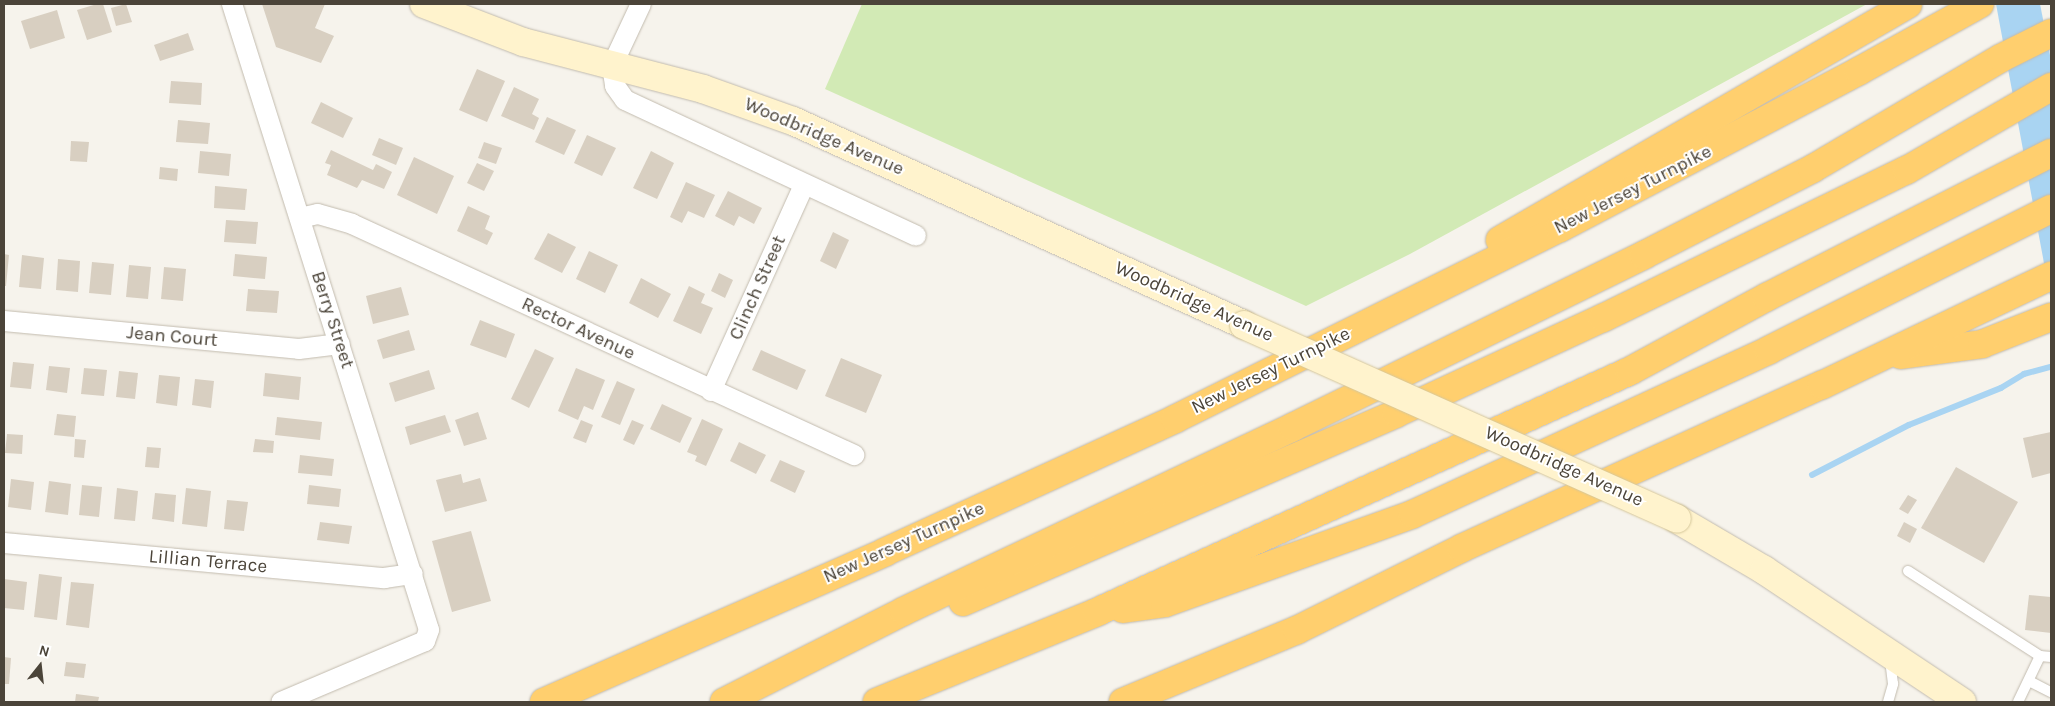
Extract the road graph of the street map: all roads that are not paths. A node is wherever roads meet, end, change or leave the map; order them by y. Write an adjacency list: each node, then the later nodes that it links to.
1 (232, 4): 12 (street, Berry Street)
2 (424, 4): 7 (street, Woodbridge Avenue)
3 (641, 4): 7 (street)
4 (1908, 4): 17 (highway)
5 (1980, 4): 17 (highway, New Jersey Turnpike)
6 (2050, 34): 33 (highway)
7 (612, 66): 10 (street); 26 (street, Woodbridge Avenue, bridge)
8 (2051, 87): 33 (highway)
9 (2051, 152): 25 (highway)
10 (804, 185): 13 (street); 20 (street, Clinch Street)
11 (2042, 214): 25 (highway)
12 (300, 218): 18 (street, Berry Street); 20 (street, Rector Avenue)
13 (916, 236)
14 (2048, 277): 19 (highway)
15 (2049, 318): 19 (highway)
16 (4, 321): 18 (street, Jean Court)
17 (1358, 328): 32 (highway, New Jersey Turnpike)
18 (340, 344): 24 (street, Berry Street)
19 (1878, 358): 35 (highway)
20 (712, 391): 21 (street, Rector Avenue)
21 (854, 455)
22 (4, 543): 24 (street, Lillian Terrace)
23 (1908, 571): 27 (lane)
24 (413, 574): 31 (street, Berry Street)
25 (1097, 612): 34 (highway)
26 (1890, 654): 30 (street, Woodbridge Avenue); 36 (lane)
27 (2046, 656): 28 (lane)
28 (2029, 680): 29 (lane); 37 (lane)
29 (2051, 692)
30 (1954, 701)
31 (281, 702)
32 (544, 702)
33 (725, 702)
34 (877, 702)
35 (1123, 702)
36 (1888, 702)
37 (2018, 702)

